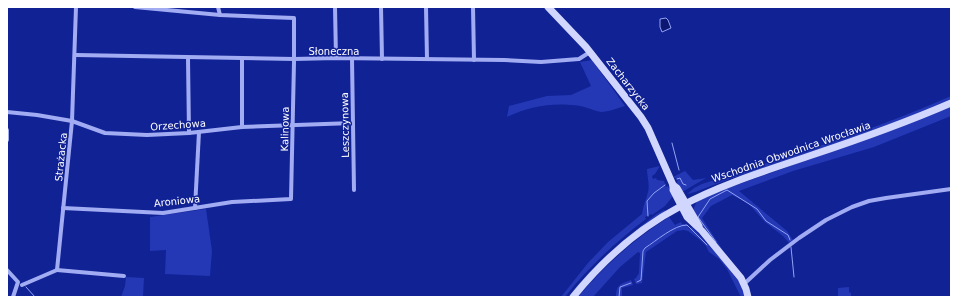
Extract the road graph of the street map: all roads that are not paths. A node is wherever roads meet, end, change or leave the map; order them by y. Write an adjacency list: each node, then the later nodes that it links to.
1 (76, 7): 12 (street, Strażacka)
2 (135, 7): 9 (street)
3 (218, 7): 10 (street)
4 (336, 7): 15 (street)
5 (381, 7): 18 (street)
6 (426, 7): 19 (street)
7 (474, 7): 20 (street)
8 (548, 7): 11 (street, Zacharzycka)
9 (185, 9): 10 (street)
10 (220, 15): 16 (street, Kalinowa)
11 (590, 52): 20 (street, Słoneczna); 31 (street, Zacharzycka)
12 (76, 55): 13 (street, Słoneczna); 23 (street, Strażacka)
13 (188, 58): 14 (street, Słoneczna); 29 (street)
14 (242, 58): 16 (street, Słoneczna); 26 (street)
15 (336, 58): 16 (street, Słoneczna); 17 (street, Słoneczna)
16 (294, 59): 25 (street, Kalinowa)
17 (352, 59): 18 (street, Słoneczna); 24 (street, Leszczynowa)
18 (382, 59): 19 (street, Słoneczna)
19 (426, 59): 20 (street, Słoneczna)
20 (474, 60)
21 (951, 103): 35 (street, Wschodnia Obwodnica Wrocławia)
22 (7, 112): 23 (street, Orzechowa)
23 (72, 121): 29 (street, Orzechowa); 38 (street, Strażacka)
24 (353, 123): 25 (street, Orzechowa); 33 (street, Leszczynowa)
25 (293, 126): 26 (street, Orzechowa); 36 (street, Kalinowa)
26 (242, 127): 28 (street, Orzechowa)
27 (7, 130): 30 (street)
28 (199, 132): 29 (street, Orzechowa); 39 (street)
29 (189, 133)
30 (7, 140)
31 (673, 185): 34 (street, Zacharzycka); 37 (street, Zacharzycka)
32 (951, 189): 45 (street)
33 (354, 190)
34 (681, 194): 35 (street); 37 (street, Zacharzycka)
35 (699, 197): 37 (street, Wschodnia Obwodnica Wrocławia); 41 (street)
36 (291, 199): 39 (street, Aroniowa)
37 (684, 204): 40 (street, Wschodnia Obwodnica Wrocławia); 41 (street, Zacharzycka)
38 (63, 208): 39 (street, Aroniowa); 43 (street, Strażacka)
39 (196, 208)
40 (672, 211): 41 (street); 48 (street, Wschodnia Obwodnica Wrocławia)
41 (690, 215): 45 (street, Zacharzycka)
42 (7, 270): 47 (street)
43 (57, 270): 44 (street); 46 (street)
44 (124, 276)
45 (744, 284): 49 (street)
46 (22, 285)
47 (13, 297)
48 (573, 297)
49 (748, 297)

